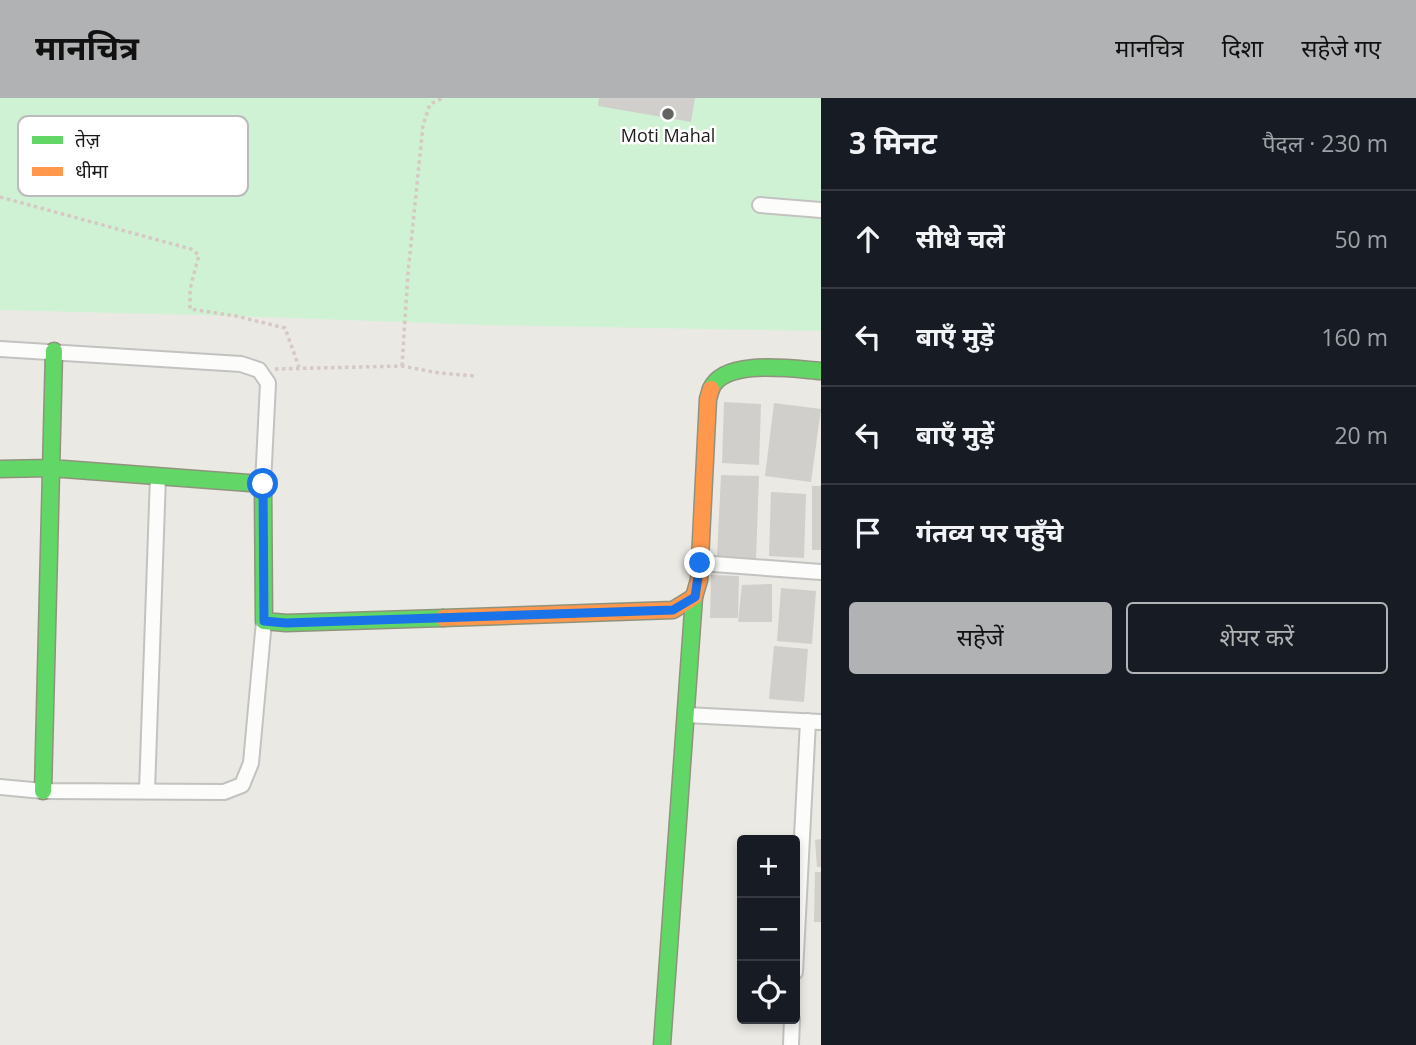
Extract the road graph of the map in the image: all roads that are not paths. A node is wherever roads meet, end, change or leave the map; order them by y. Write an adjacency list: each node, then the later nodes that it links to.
1 (761, 205): 2 (street)
2 (821, 210)
3 (0, 349): 4 (street)
4 (54, 351): 7 (street); 9 (street)
5 (821, 371): 10 (street)
6 (0, 468): 7 (street)
7 (50, 468): 8 (street); 17 (street)
8 (158, 476): 9 (street); 18 (street)
9 (263, 484): 13 (street)
10 (700, 563): 11 (street); 12 (street)
11 (821, 572)
12 (695, 597): 13 (street); 14 (street)
13 (264, 621): 18 (street)
14 (686, 715): 15 (street); 21 (street)
15 (814, 722): 19 (street)
16 (0, 788): 17 (street)
17 (43, 791): 18 (street)
18 (147, 791)
19 (796, 961)
20 (792, 1024): 22 (street)
21 (662, 1045)
22 (791, 1045)

